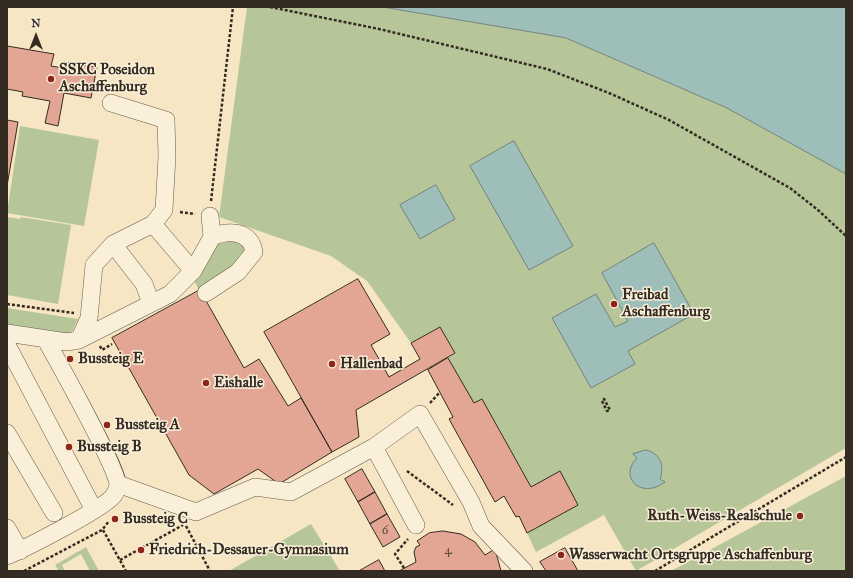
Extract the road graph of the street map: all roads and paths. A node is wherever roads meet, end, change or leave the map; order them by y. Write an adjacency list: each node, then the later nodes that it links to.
1 (233, 7): 5 (path)
2 (270, 7): 7 (path)
3 (111, 103): 4 (street)
4 (164, 210): 5 (path); 6 (street)
5 (210, 216): 8 (street)
6 (153, 224): 9 (street); 10 (street)
7 (846, 236)
8 (212, 237): 10 (street); 11 (street)
9 (113, 244): 12 (street); 14 (street)
10 (192, 271): 12 (street)
11 (206, 293)
12 (151, 303): 17 (street)
13 (7, 304): 14 (path)
14 (89, 318): 17 (street)
15 (7, 333): 16 (street)
16 (46, 340): 17 (street); 25 (street)
17 (79, 340)
18 (7, 344): 27 (street)
19 (603, 397): 20 (path)
20 (602, 401)
21 (7, 433): 28 (street)
22 (374, 447): 29 (street); 32 (street); 38 (street)
23 (846, 456): 39 (path)
24 (406, 470): 26 (path)
25 (118, 484): 27 (street); 29 (street)
26 (456, 508)
27 (94, 510): 33 (street)
28 (54, 513)
29 (190, 518): 34 (path); 37 (path)
30 (7, 528): 33 (street)
31 (102, 530): 34 (path)
32 (413, 531): 35 (path)
33 (14, 553)
34 (120, 560): 36 (path)
35 (404, 568)
36 (126, 571)
37 (210, 571)
38 (524, 571)
39 (655, 571)

